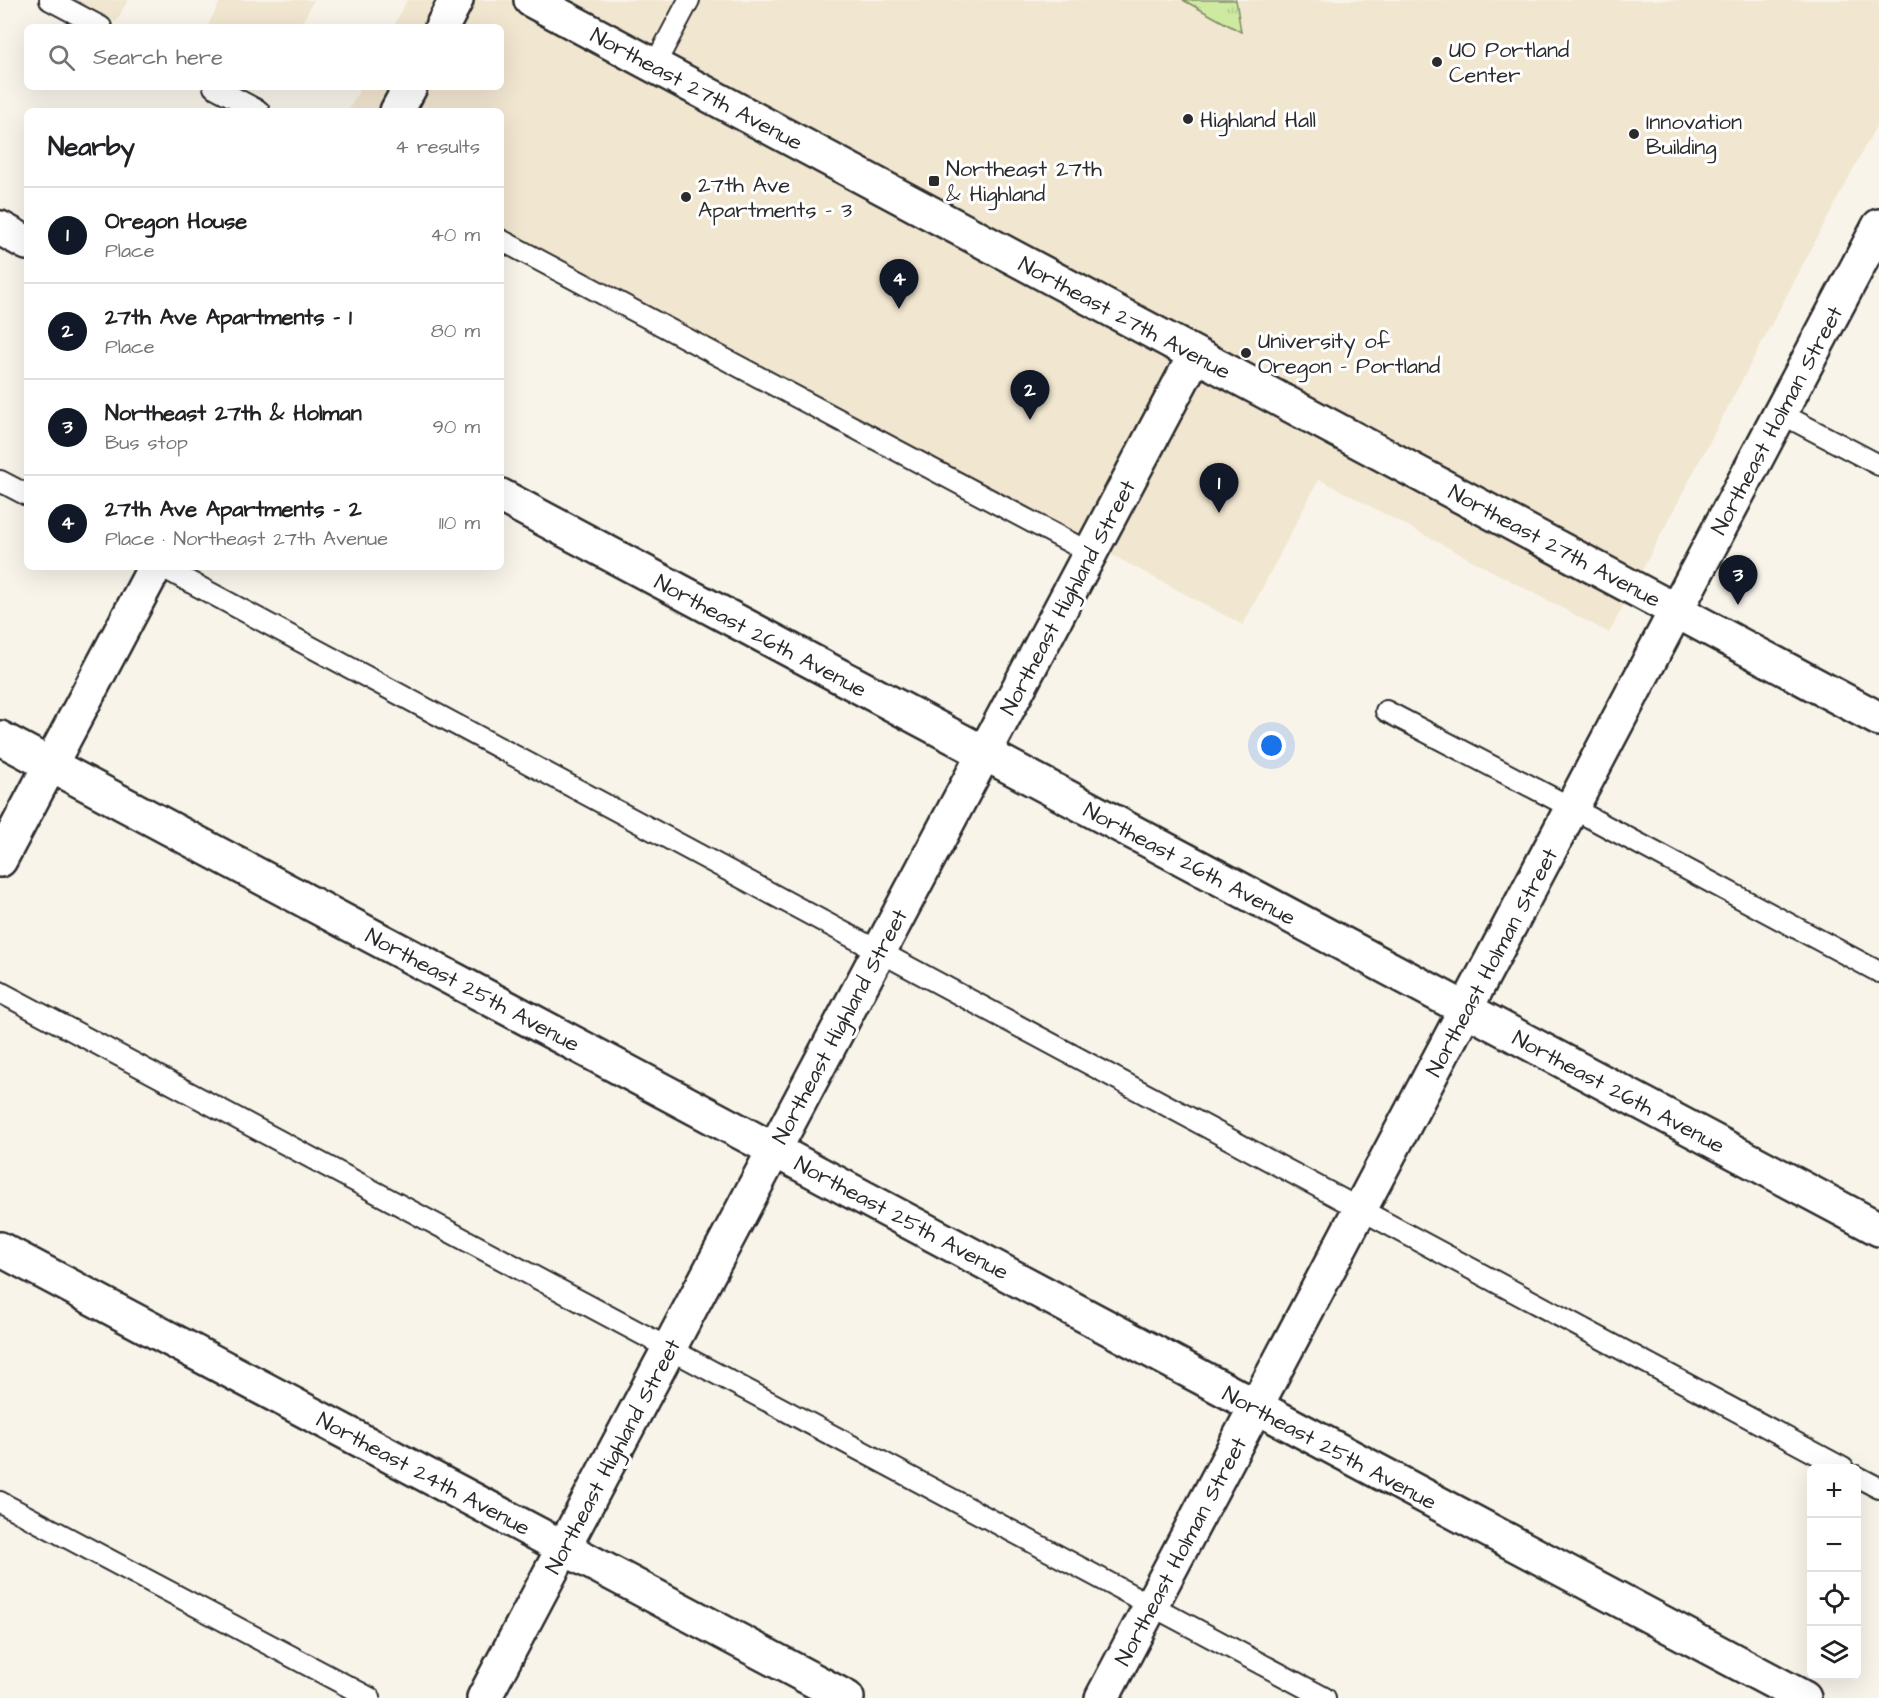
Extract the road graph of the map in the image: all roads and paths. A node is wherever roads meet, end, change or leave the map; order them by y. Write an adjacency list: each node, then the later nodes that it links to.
1 (50, 0): 6 (lane)
2 (456, 0): 7 (street)
3 (531, 0): 5 (street, Northeast 27th Avenue)
4 (689, 0): 8 (lane)
5 (568, 9): 8 (street, Northeast 27th Avenue)
6 (95, 24)
7 (443, 24)
8 (654, 66): 17 (street, Northeast 27th Avenue)
9 (220, 90): 11 (lane)
10 (408, 90): 12 (street)
11 (253, 108)
12 (399, 108)
13 (1879, 226): 18 (street, Northeast Holman Street)
14 (0, 228): 15 (street)
15 (24, 241)
16 (504, 242): 23 (lane)
17 (1195, 355): 23 (street, Northeast Highland Street); 26 (street, Northeast 27th Avenue)
18 (1780, 413): 19 (lane); 26 (street, Northeast Holman Street)
19 (1879, 465)
20 (0, 481): 21 (lane)
21 (24, 493)
22 (504, 498): 30 (street, Northeast 26th Avenue)
23 (1090, 553): 30 (street, Northeast Highland Street)
24 (153, 570): 31 (street)
25 (168, 570): 34 (lane)
26 (1677, 610): 28 (street, Northeast 27th Avenue); 32 (street, Northeast Holman Street)
27 (1386, 711): 32 (lane)
28 (1879, 719)
29 (0, 738): 31 (street, Northeast 25th Avenue)
30 (983, 753): 34 (street, Northeast Highland Street); 37 (street, Northeast 26th Avenue)
31 (51, 765): 33 (street); 38 (street, Northeast 25th Avenue)
32 (1572, 808): 35 (lane); 37 (street, Northeast Holman Street)
33 (0, 860)
34 (879, 951): 38 (street, Northeast Highland Street); 39 (lane)
35 (1879, 972)
36 (0, 992): 42 (lane)
37 (1466, 1010): 39 (street, Northeast Holman Street); 40 (street, Northeast 26th Avenue)
38 (774, 1148): 42 (street, Northeast Highland Street); 43 (street, Northeast 25th Avenue)
39 (1361, 1209): 43 (street, Northeast Holman Street); 44 (lane)
40 (1879, 1229)
41 (0, 1249): 48 (street, Northeast 24th Avenue)
42 (668, 1349): 48 (street, Northeast Highland Street); 49 (lane)
43 (1256, 1408): 49 (street, Northeast Holman Street); 55 (street, Northeast 25th Avenue)
44 (1836, 1464)
45 (1861, 1478): 46 (lane)
46 (1879, 1488)
47 (0, 1502): 50 (lane)
48 (564, 1547): 51 (street, Northeast Highland Street); 52 (street, Northeast 24th Avenue)
49 (1152, 1605): 53 (street, Northeast Holman Street); 54 (lane)
50 (370, 1698)
51 (484, 1698)
52 (847, 1698)
53 (1102, 1698)
54 (1325, 1698)
55 (1804, 1698)

